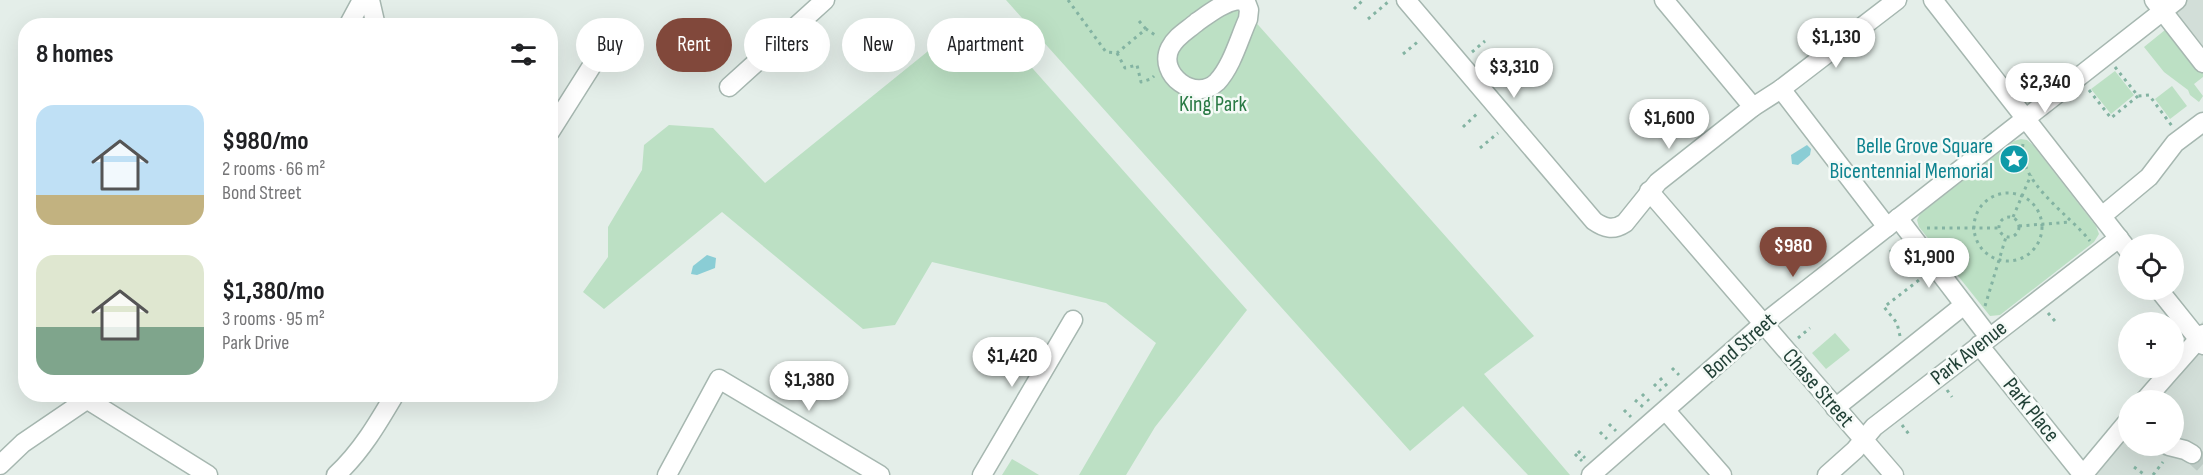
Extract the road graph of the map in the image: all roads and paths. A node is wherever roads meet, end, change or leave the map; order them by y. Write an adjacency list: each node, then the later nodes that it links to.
1 (362, 0): 13 (street)
2 (370, 0): 14 (street)
3 (825, 0): 28 (street)
4 (1068, 0): 21 (path)
5 (1363, 0): 12 (path)
6 (1665, 0): 32 (street)
7 (1897, 0): 29 (street)
8 (1933, 0): 34 (street)
9 (1247, 1): 9 (street)
10 (1397, 1): 15 (path); 43 (street)
11 (2164, 4): 24 (street); 34 (street, Bond Street)
12 (1354, 9)
13 (352, 18)
14 (374, 18)
15 (1368, 19)
16 (1139, 21): 17 (path)
17 (1146, 29): 18 (path); 21 (path)
18 (1150, 33)
19 (1420, 40): 23 (path)
20 (1485, 41): 22 (path)
21 (1117, 53): 27 (path)
22 (1471, 53)
23 (1404, 54)
24 (2203, 63)
25 (2115, 66): 31 (path)
26 (588, 72): 35 (street)
27 (1151, 79)
28 (729, 87)
29 (1780, 89): 32 (street); 47 (street, Park Place)
30 (2090, 91): 31 (path)
31 (2138, 96): 37 (path)
32 (1753, 107): 43 (street)
33 (1481, 111): 38 (path)
34 (2026, 118): 45 (street); 47 (street, Bond Street)
35 (558, 119)
36 (2203, 122): 45 (street)
37 (2171, 123)
38 (1462, 127)
39 (1499, 132): 41 (path)
40 (2023, 142): 42 (path)
41 (1480, 148)
42 (2031, 175): 44 (path); 48 (path)
43 (1650, 191): 68 (street, Chase Street)
44 (2021, 196): 46 (path); 49 (path); 52 (path)
45 (2102, 216): 54 (street)
46 (2013, 218): 50 (path); 53 (path)
47 (1893, 222): 63 (street, Park Place); 68 (street, Bond Street)
48 (2073, 222): 49 (path); 56 (path)
49 (2042, 225): 50 (path); 60 (path)
50 (2019, 226): 55 (path)
51 (1922, 228): 52 (path)
52 (1975, 228): 53 (path); 60 (path)
53 (1998, 228): 55 (path)
54 (2118, 236)
55 (2006, 237): 60 (path)
56 (2091, 242)
57 (1900, 243): 59 (path)
58 (2118, 248): 73 (street, Park Avenue)
59 (1890, 252)
60 (1999, 260): 64 (path)
61 (1924, 276): 72 (path)
62 (2168, 300): 71 (street)
63 (1965, 305): 73 (street, Park Place); 92 (street)
64 (1984, 308)
65 (2047, 311): 67 (path)
66 (1073, 320): 115 (street)
67 (2055, 321)
68 (1763, 324): 92 (street, Chase Street); 94 (street, Bond Street)
69 (1810, 328): 70 (path)
70 (1796, 339)
71 (2201, 339): 74 (street)
72 (1900, 340)
73 (1984, 341): 103 (street, Park Avenue); 110 (street, Park Place)
74 (2184, 356)
75 (1672, 368): 76 (path)
76 (1679, 375)
77 (1660, 378): 80 (path)
78 (2164, 378): 82 (street)
79 (1654, 384): 83 (path)
80 (1667, 386)
81 (1946, 389): 85 (path)
82 (2153, 390)
83 (1661, 391)
84 (1642, 394): 87 (path)
85 (1952, 397)
86 (1635, 400): 91 (path)
87 (1649, 401)
88 (84, 402): 107 (street)
89 (98, 402): 111 (street)
90 (390, 402): 112 (street)
91 (1642, 407)
92 (1835, 408): 103 (street, Chase Street)
93 (1624, 410): 95 (path)
94 (1666, 411): 108 (street, Bond Street); 116 (street)
95 (1631, 417)
96 (1609, 424): 98 (path)
97 (1900, 424): 101 (path)
98 (1616, 431)
99 (1600, 432): 102 (path)
100 (2118, 435): 110 (street)
101 (1911, 437)
102 (1607, 439)
103 (1863, 440): 117 (street, Park Avenue); 118 (street, Chase Street)
104 (2184, 450): 106 (street)
105 (1576, 453): 108 (path)
106 (2192, 454)
107 (0, 465)
108 (1586, 465)
109 (2134, 467): 119 (path)
110 (2092, 472)
111 (208, 475)
112 (336, 475)
113 (667, 475): 114 (street)
114 (880, 475)
115 (982, 475)
116 (1722, 475)
117 (1827, 475)
118 (1894, 475)
119 (2145, 475)

